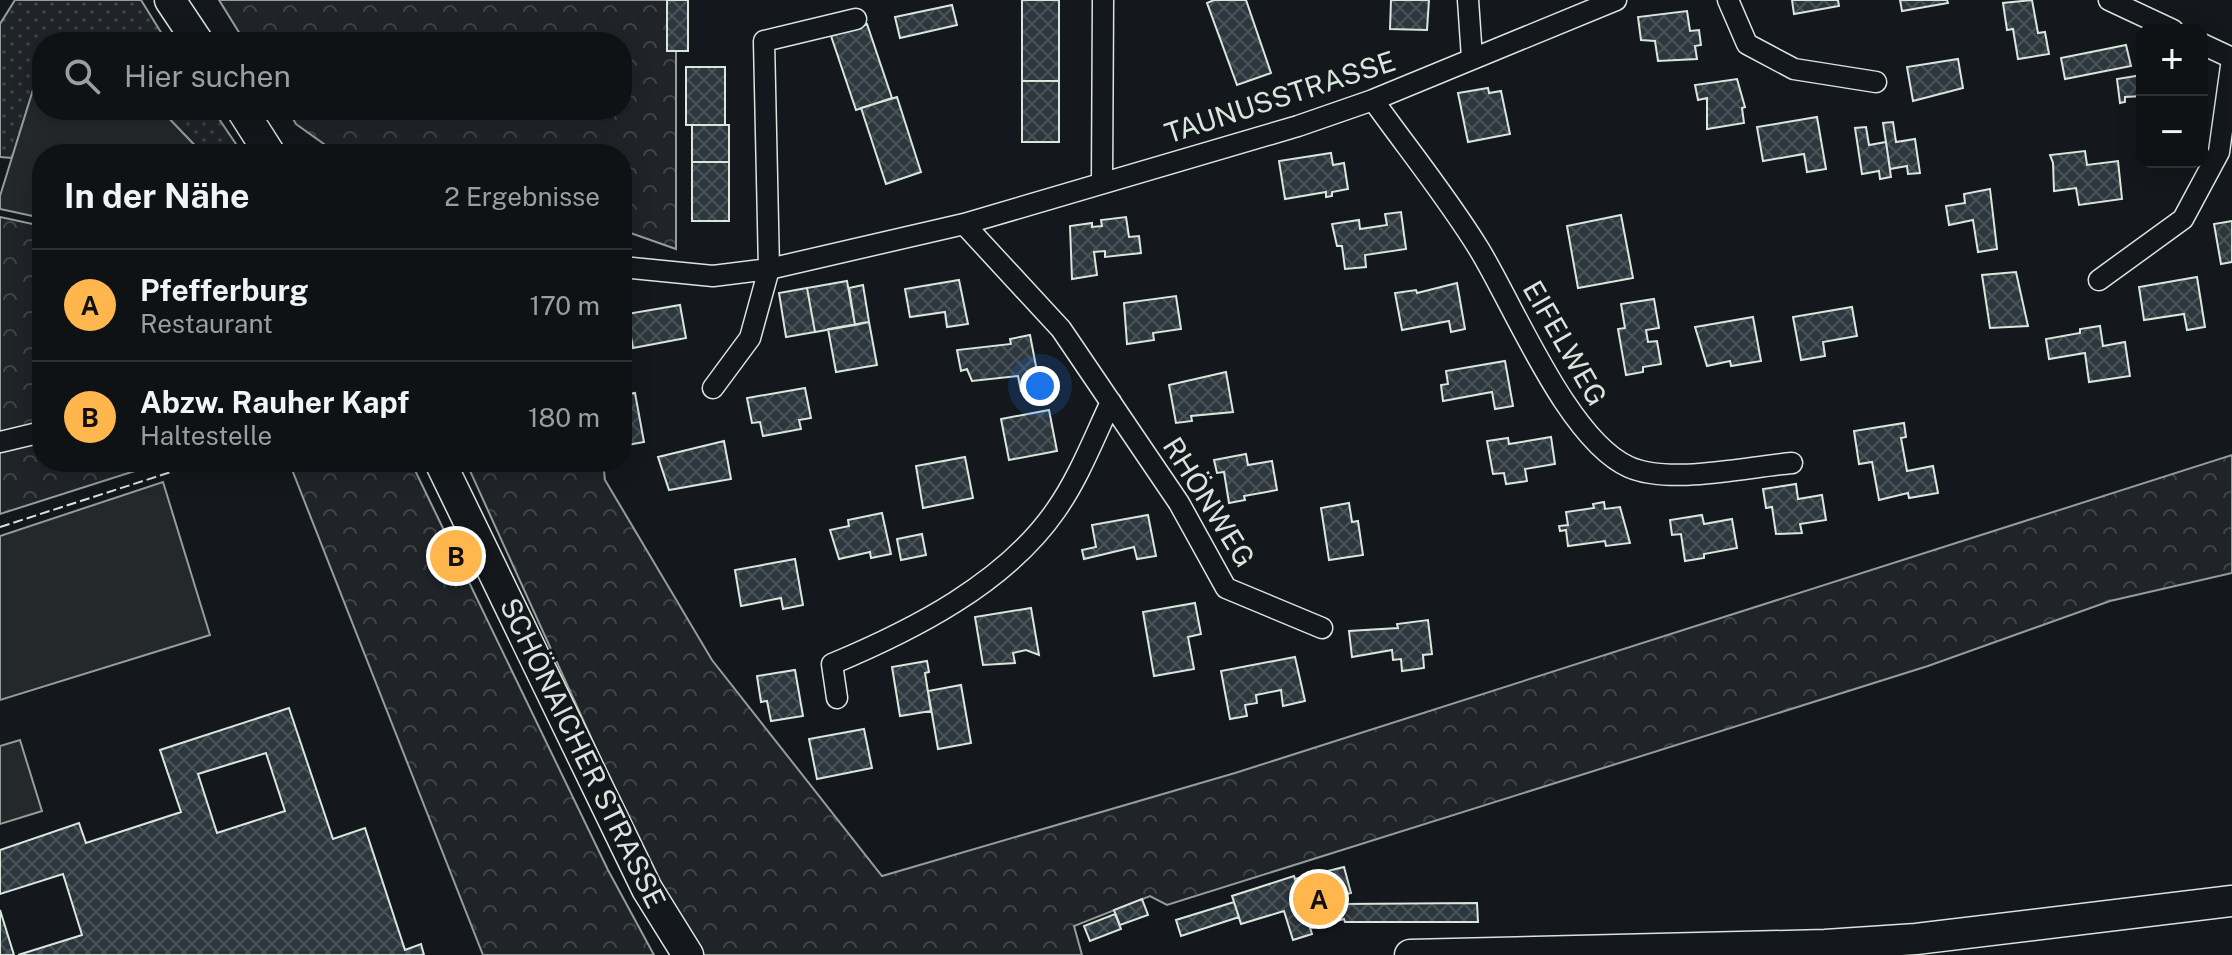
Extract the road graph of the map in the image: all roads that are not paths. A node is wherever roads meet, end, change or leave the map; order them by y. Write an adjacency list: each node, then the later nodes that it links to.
1 (170, 0): 9 (main road)
2 (1103, 0): 17 (street)
3 (1468, 0): 11 (street)
4 (1616, 0): 11 (street, TAUNUSSTRASSE)
5 (1728, 0): 13 (street)
6 (2109, 0): 8 (street)
7 (856, 19): 20 (street)
8 (2160, 24)
9 (191, 32)
10 (2208, 47): 12 (street)
11 (1472, 58): 14 (street, TAUNUSSTRASSE)
12 (2232, 58): 21 (street)
13 (1876, 82)
14 (1373, 100): 17 (street, TAUNUSSTRASSE); 26 (street, EIFELWEG)
15 (248, 120): 16 (main road)
16 (264, 144)
17 (1102, 182): 18 (street, TAUNUSSTRASSE)
18 (964, 224): 20 (street, TAUNUSSTRASSE); 23 (street, RHÖNWEG)
19 (632, 268): 20 (street, TAUNUSSTRASSE)
20 (769, 269): 22 (street)
21 (2099, 280)
22 (713, 388)
23 (1111, 402): 28 (street, RHÖNWEG); 29 (street)
24 (32, 434): 25 (street)
25 (0, 442)
26 (1792, 463)
27 (445, 472): 31 (main road, SCHÖNAICHER STRASSE)
28 (1322, 628)
29 (837, 698)
30 (2232, 901): 32 (main road)
31 (688, 955)
32 (1410, 955)

